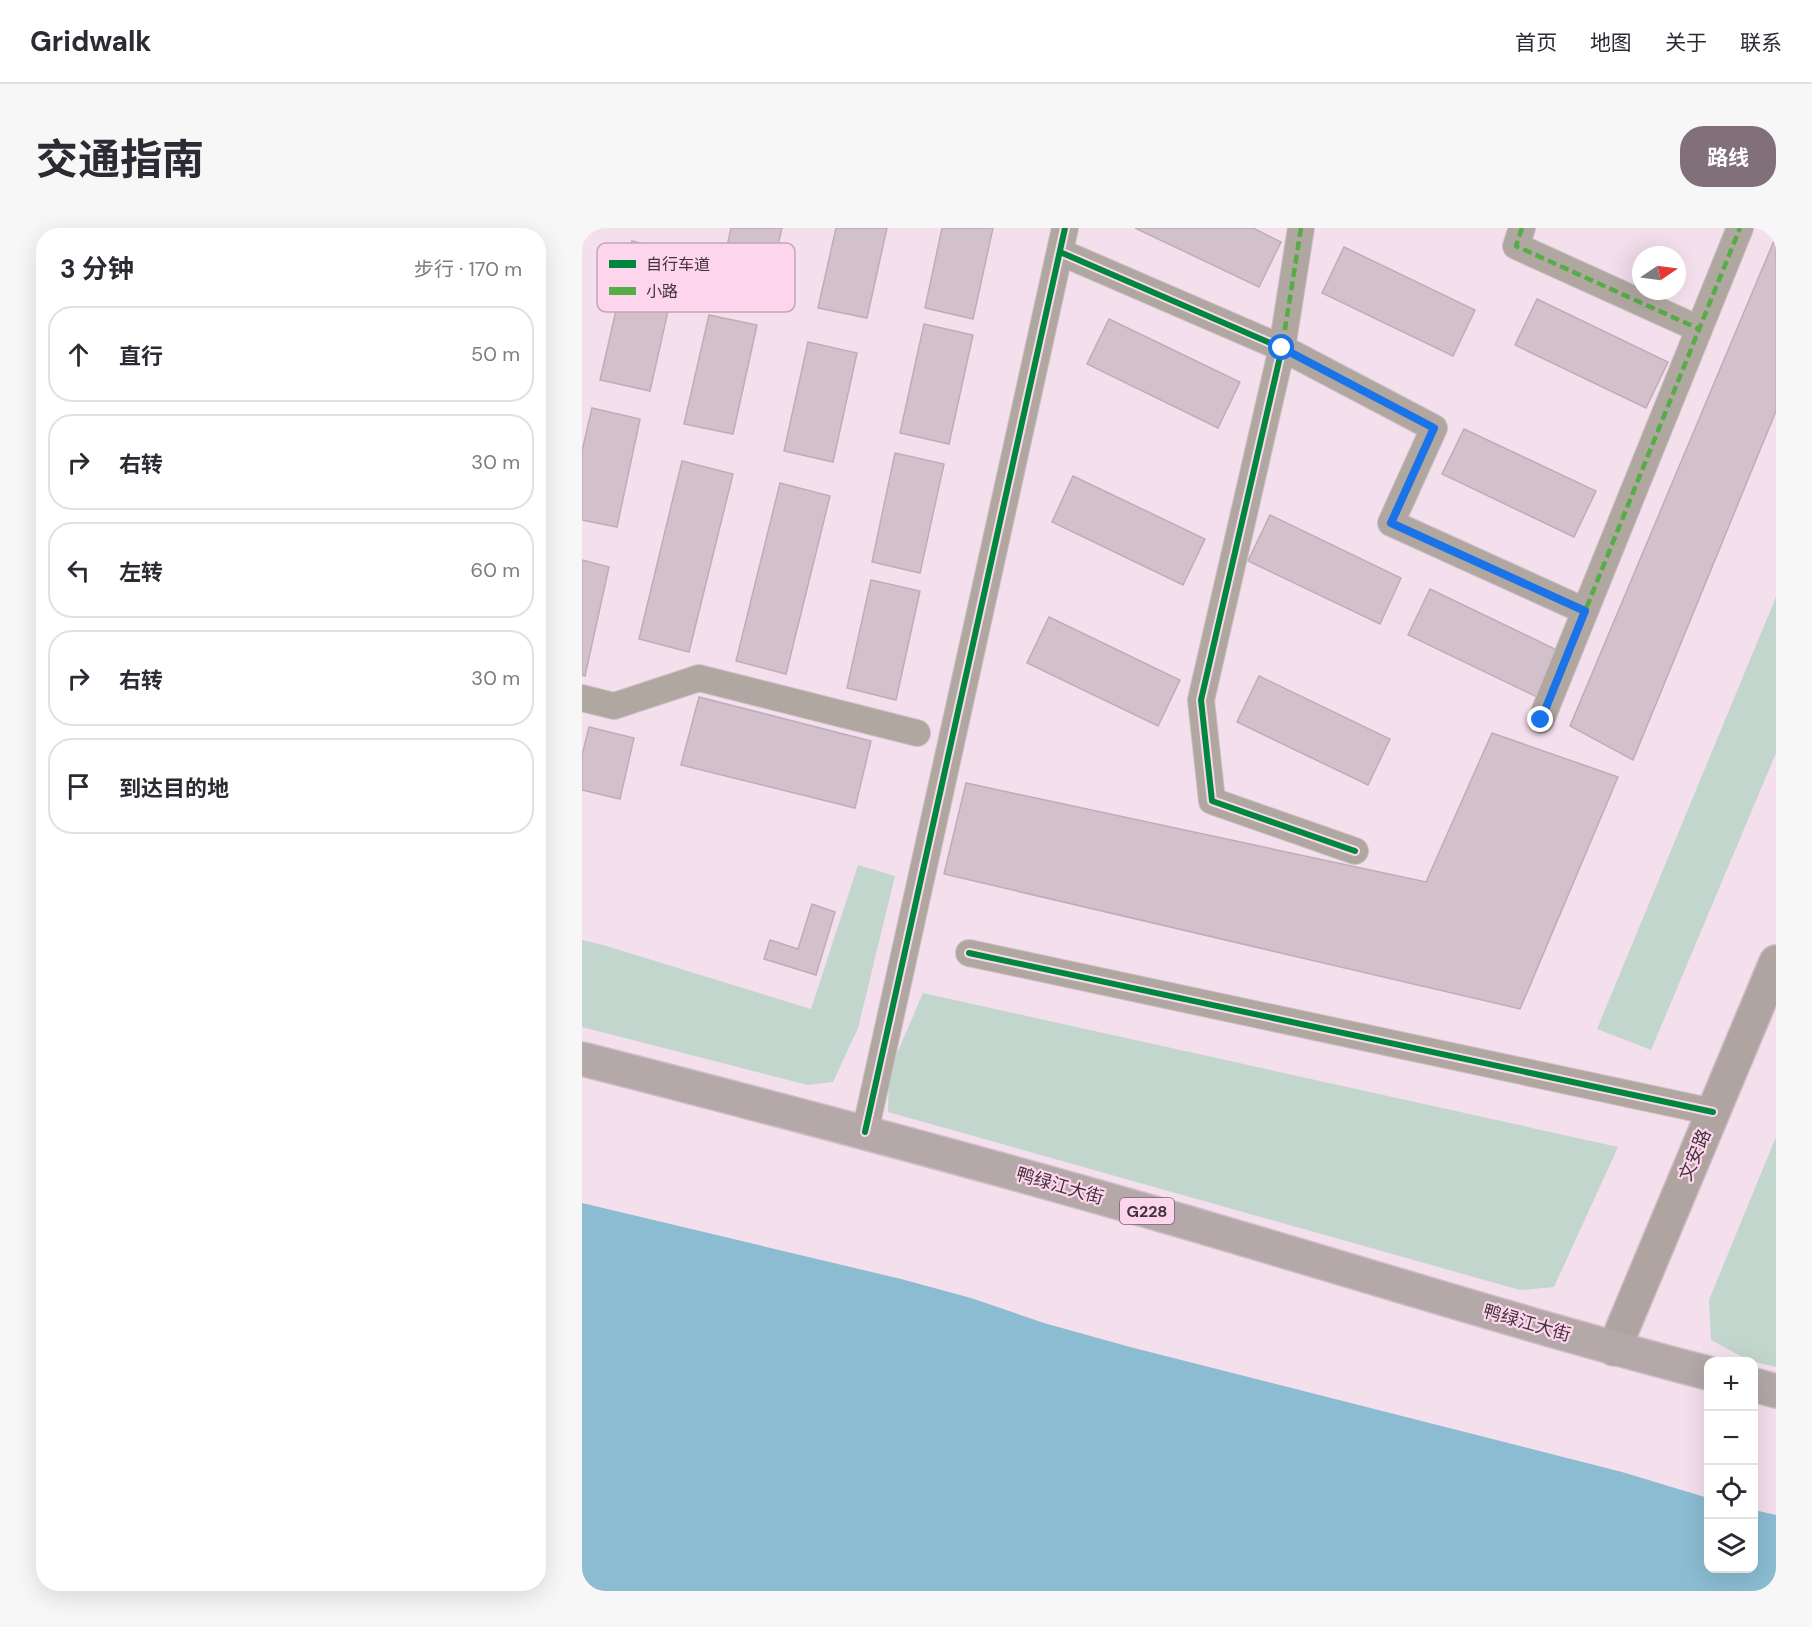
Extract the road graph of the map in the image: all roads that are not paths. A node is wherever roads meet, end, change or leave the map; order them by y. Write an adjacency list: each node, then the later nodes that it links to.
1 (1301, 228): 6 (street)
2 (1740, 228): 5 (street)
3 (1518, 230): 5 (street)
4 (1063, 240): 6 (street); 16 (street)
5 (1699, 329): 7 (street)
6 (1282, 348): 7 (street); 11 (street)
7 (1585, 611): 9 (street)
8 (582, 698): 10 (street)
9 (1541, 720)
10 (916, 733)
11 (1354, 851)
12 (969, 953): 15 (street)
13 (1776, 962): 15 (main road, 文安路)
14 (582, 1059): 16 (highway, 鸭绿江大街 / G228)
15 (1713, 1112): 17 (main road, 文安路)
16 (865, 1132): 17 (highway, 鸭绿江大街 / G228)
17 (1614, 1349): 18 (highway, 鸭绿江大街 / G228)
18 (1704, 1372)
19 (1758, 1386): 20 (highway)
20 (1776, 1390)

